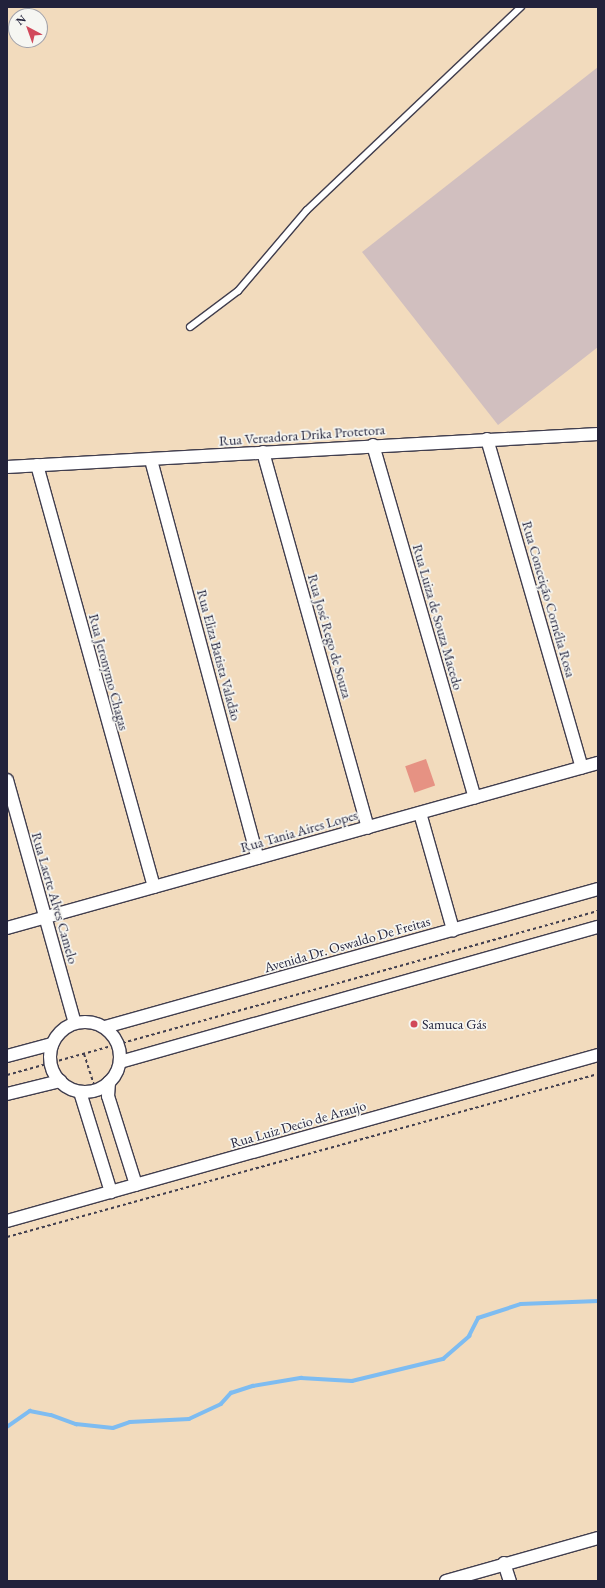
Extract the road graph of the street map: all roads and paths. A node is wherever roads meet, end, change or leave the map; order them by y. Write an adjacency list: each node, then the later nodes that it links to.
1 (521, 7): 2 (lane)
2 (190, 327)
3 (598, 434): 4 (street, Rua Vereadora Drika Protetora)
4 (487, 439): 5 (street, Rua Vereadora Drika Protetora); 11 (street, Rua Conceição Cornélia Rosa)
5 (373, 445): 6 (street, Rua Vereadora Drika Protetora); 13 (street, Rua Luiza de Souza Macedo)
6 (263, 452): 7 (street, Rua Vereadora Drika Protetora); 15 (street, Rua José Rego de Souza)
7 (151, 460): 8 (street, Rua Vereadora Drika Protetora); 16 (street, Rua Eliza Batista Valadão)
8 (36, 466): 9 (street, Rua Vereadora Drika Protetora); 17 (street, Rua Jeronymo Chagas)
9 (7, 467)
10 (598, 763): 11 (street, Rua Tania Aires Lopes)
11 (582, 768): 13 (street, Rua Tania Aires Lopes)
12 (7, 780): 20 (street, Rua Laerte Alves Camelo)
13 (475, 798): 14 (street, Rua Tania Aires Lopes)
14 (420, 813): 15 (street, Rua Tania Aires Lopes); 23 (street)
15 (368, 828): 16 (street, Rua Tania Aires Lopes)
16 (258, 858): 17 (street, Rua Tania Aires Lopes)
17 (154, 887): 20 (street, Rua Tania Aires Lopes)
18 (598, 890): 23 (street, Avenida Dr. Oswaldo De Freitas)
19 (598, 910): 27 (path)
20 (45, 917): 22 (street, Rua Tania Aires Lopes); 24 (street, Rua Laerte Alves Camelo)
21 (598, 927): 30 (street)
22 (7, 928)
23 (453, 930): 25 (street, Avenida Dr. Oswaldo De Freitas)
24 (75, 1023): 25 (street); 26 (street)
25 (105, 1027): 27 (street)
26 (52, 1044): 29 (street); 31 (street)
27 (118, 1044): 30 (street); 31 (path)
28 (598, 1055): 38 (street, Rua Luiz Decio de Araujo)
29 (7, 1056)
30 (120, 1062): 35 (street)
31 (51, 1063): 33 (path); 34 (street)
32 (598, 1074): 41 (path)
33 (7, 1075)
34 (60, 1081): 36 (street); 37 (street)
35 (109, 1082): 36 (street); 38 (street)
36 (80, 1092): 39 (street)
37 (7, 1094)
38 (136, 1185): 39 (street, Rua Luiz Decio de Araujo)
39 (111, 1192): 40 (street, Rua Luiz Decio de Araujo)
40 (7, 1222)
41 (7, 1237)
42 (598, 1538): 43 (street)
43 (504, 1563): 44 (street); 45 (street)
44 (446, 1581)
45 (510, 1581)

